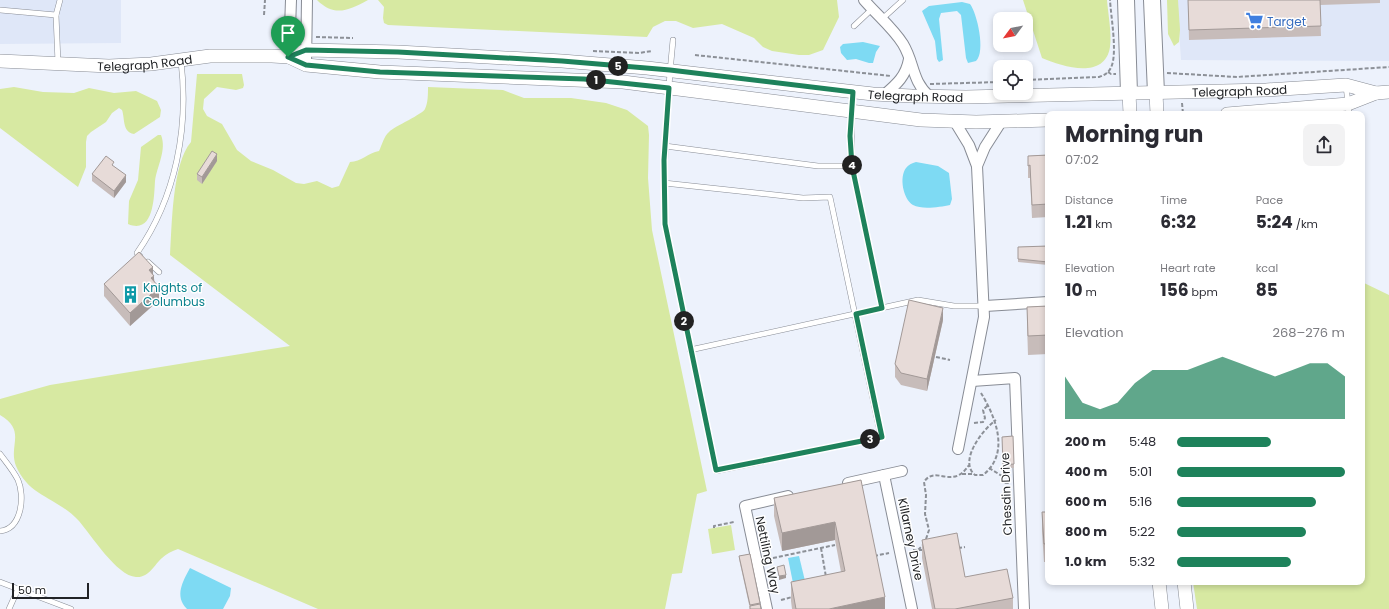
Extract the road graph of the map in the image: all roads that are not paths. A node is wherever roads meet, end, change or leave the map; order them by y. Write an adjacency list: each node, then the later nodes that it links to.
1 (60, 0): 10 (lane)
2 (291, 0): 15 (street)
3 (307, 0): 14 (street)
4 (864, 0): 8 (street)
5 (903, 0): 11 (lane)
6 (1126, 0): 26 (highway)
7 (1152, 0): 27 (highway)
8 (872, 9): 11 (street); 12 (lane)
9 (0, 10): 10 (lane)
10 (56, 15): 19 (lane)
11 (882, 19): 16 (street)
12 (854, 26)
13 (673, 40): 21 (lane)
14 (306, 50): 15 (main road, Telegraph Road); 20 (street); 21 (main road, Telegraph Road)
15 (288, 57): 17 (main road, Telegraph Road); 20 (main road, Telegraph Road)
16 (910, 59): 28 (street); 29 (street)
17 (181, 60): 19 (main road, Telegraph Road); 42 (lane)
18 (0, 61): 19 (main road, Telegraph Road)
19 (58, 64)
20 (306, 65): 23 (main road, Telegraph Road)
21 (670, 70): 23 (lane); 24 (main road, Telegraph Road)
22 (1346, 85): 25 (main road, Telegraph Road); 27 (main road, Telegraph Road); 30 (lane)
23 (669, 88): 34 (main road, Telegraph Road); 38 (lane)
24 (853, 92): 28 (main road, Telegraph Road); 34 (main road)
25 (1383, 92): 30 (main road, Telegraph Road)
26 (1129, 93): 27 (main road, Telegraph Road); 29 (main road, Telegraph Road); 31 (main road)
27 (1156, 93): 32 (main road)
28 (884, 95): 29 (main road, Telegraph Road)
29 (930, 97)
30 (1348, 109): 33 (main road, Telegraph Road)
31 (1130, 111)
32 (1157, 111)
33 (1299, 111)
34 (851, 112): 36 (main road, Telegraph Road); 39 (lane)
35 (1045, 120): 37 (main road, Telegraph Road)
36 (955, 122): 37 (main road, Telegraph Road); 40 (street)
37 (1001, 122): 40 (street)
38 (665, 146): 39 (lane); 41 (lane)
39 (852, 166): 45 (lane)
40 (977, 166): 44 (street)
41 (664, 183): 46 (lane); 47 (lane)
42 (159, 272)
43 (1045, 302): 44 (street)
44 (985, 306): 45 (lane); 48 (street)
45 (882, 308): 46 (lane)
46 (856, 314): 47 (lane); 47 (lane)
47 (690, 350)
48 (972, 381): 49 (street); 64 (street, Chesdin Drive)
49 (958, 449)
50 (0, 454): 55 (lane)
51 (902, 471): 52 (street)
52 (884, 475): 53 (street); 63 (street, Killarney Drive)
53 (837, 485)
54 (799, 494): 62 (street, Nettiling Way)
55 (0, 531)
56 (0, 582): 59 (lane)
57 (1159, 585): 65 (main road)
58 (1184, 585): 66 (main road)
59 (18, 589): 60 (lane); 61 (lane)
60 (9, 609)
61 (71, 609)
62 (767, 609)
63 (912, 609)
64 (1024, 609)
65 (1162, 609)
66 (1187, 609)

